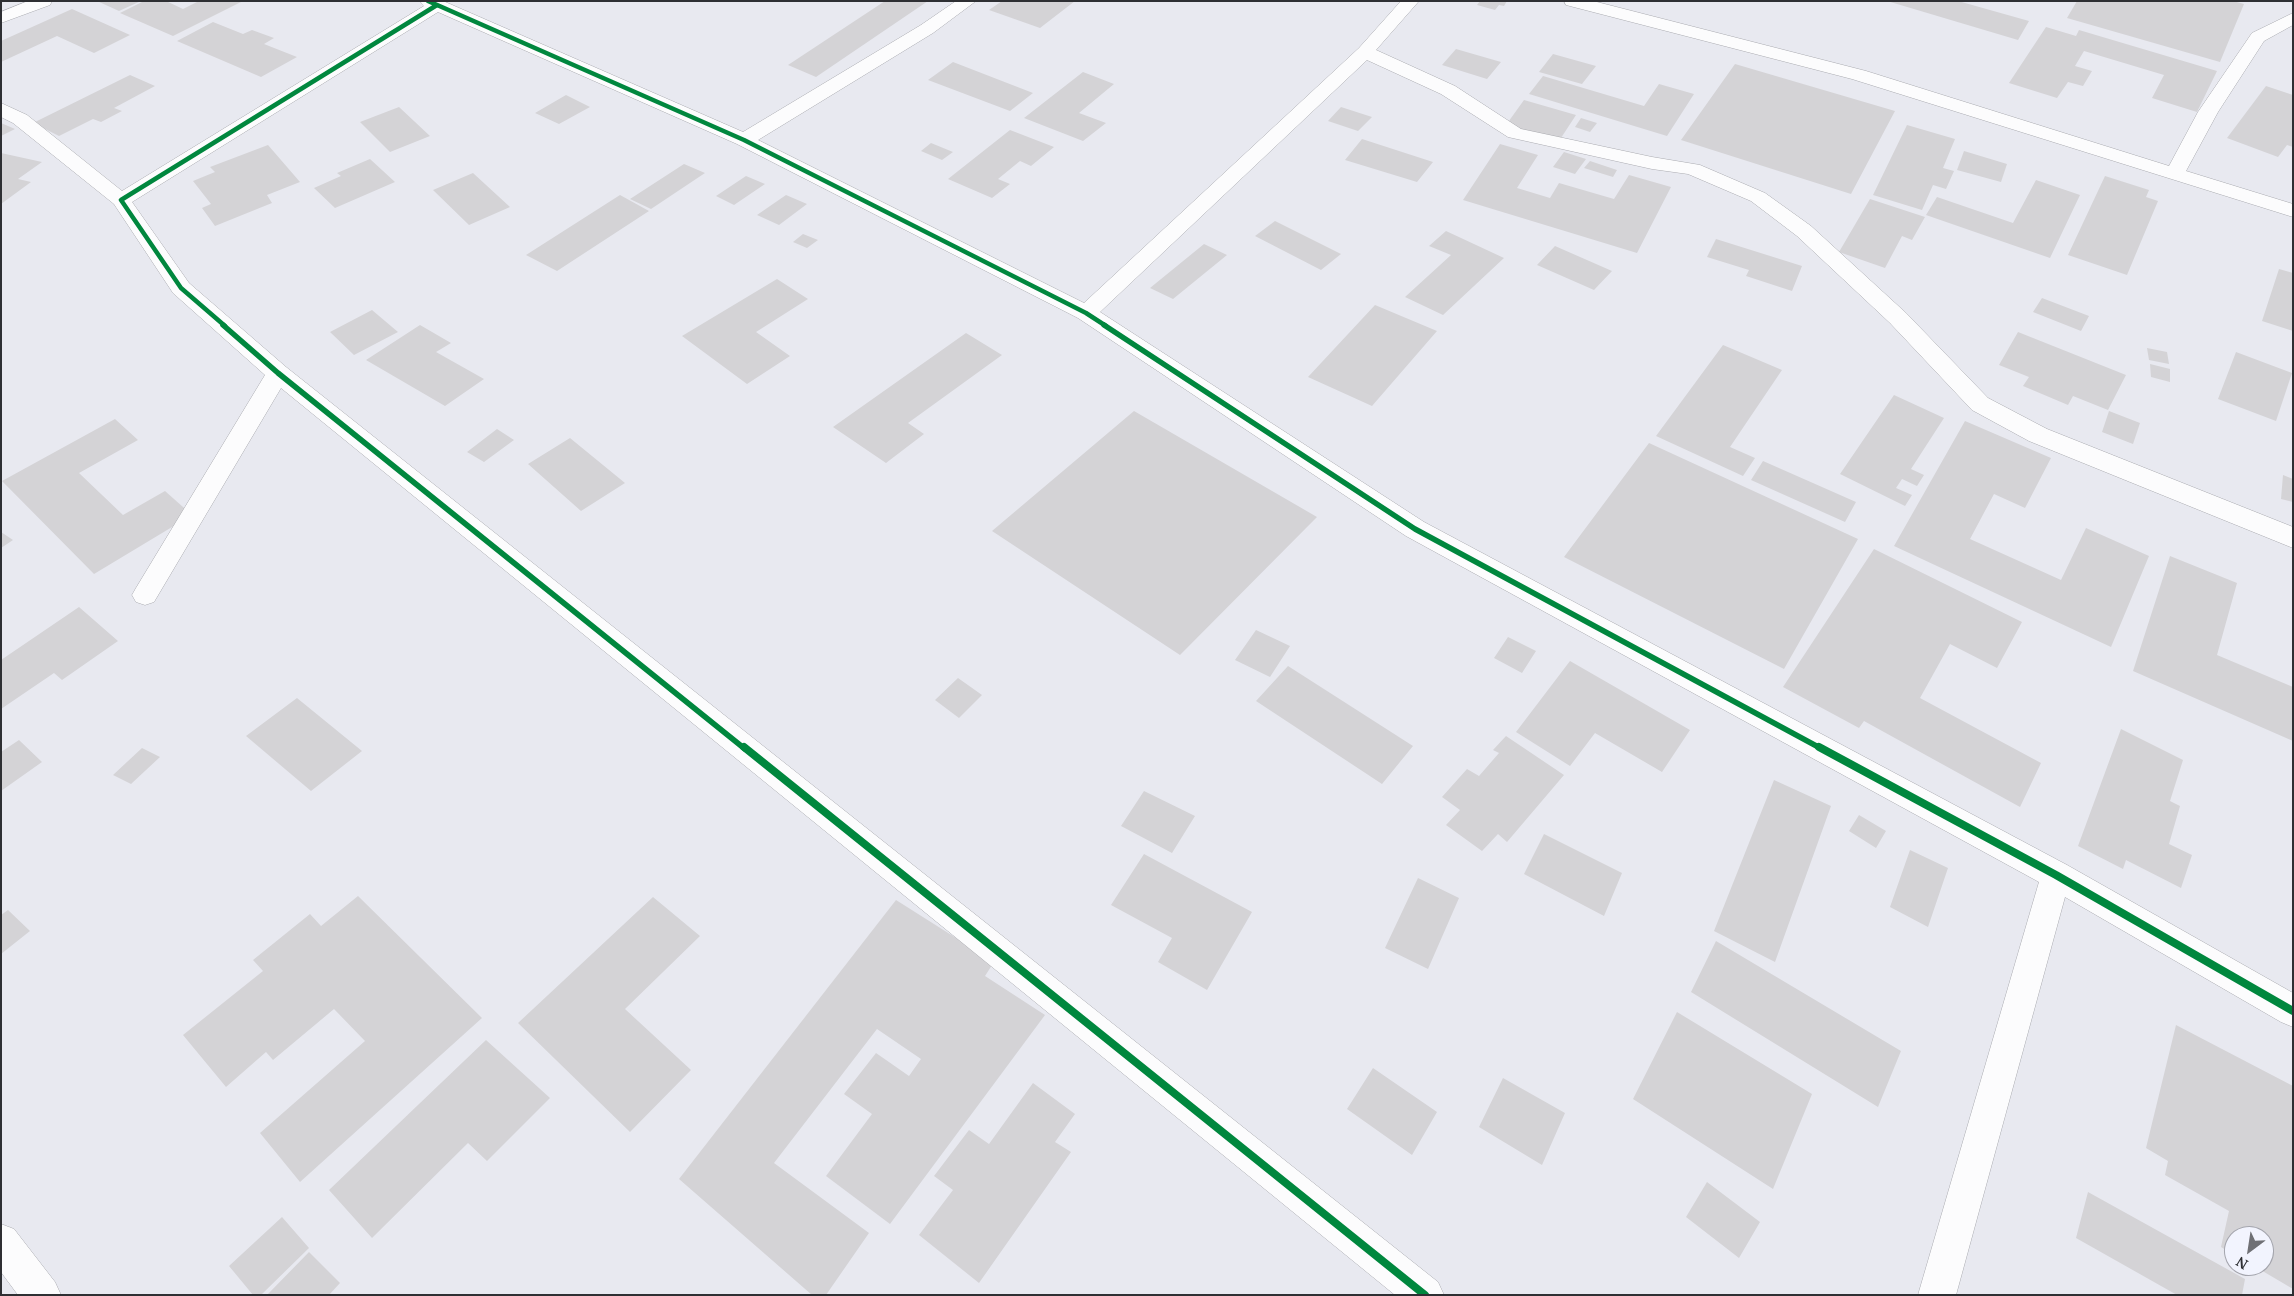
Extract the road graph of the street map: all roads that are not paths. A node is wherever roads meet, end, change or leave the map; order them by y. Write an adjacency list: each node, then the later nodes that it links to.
1 (44, 1): 8 (street)
2 (968, 1): 12 (street)
3 (1410, 1): 10 (street)
4 (1572, 1): 13 (street)
5 (2288, 1): 7 (street)
6 (432, 3): 12 (street); 14 (street)
7 (2293, 3)
8 (1, 18)
9 (2293, 18): 13 (street)
10 (1365, 52): 16 (street); 18 (street)
11 (1, 109): 14 (street)
12 (744, 140): 16 (street)
13 (2174, 174): 15 (street)
14 (121, 200): 17 (street)
15 (2293, 211)
16 (1086, 313): 20 (street)
17 (278, 373): 19 (street); 24 (street)
18 (2293, 538)
19 (145, 595)
20 (2056, 875): 21 (street); 25 (street)
21 (2293, 1011)
22 (1, 1242): 23 (street)
23 (42, 1295)
24 (1425, 1295)
25 (1937, 1295)

